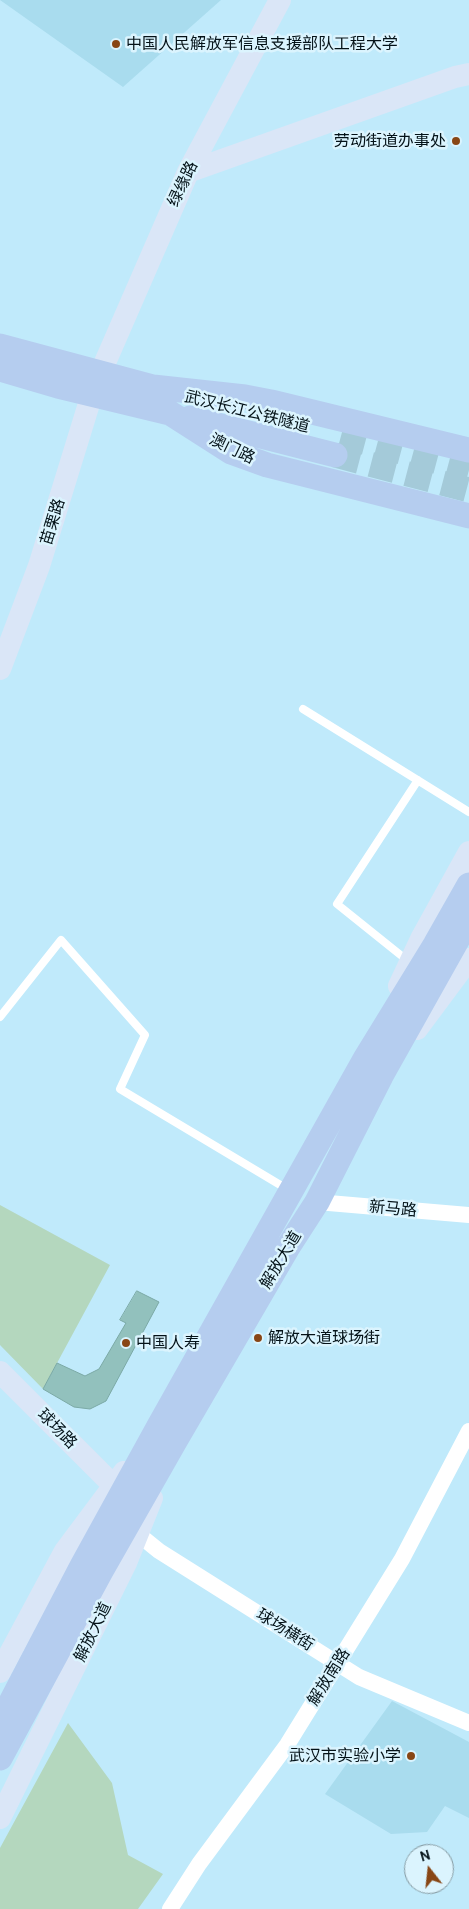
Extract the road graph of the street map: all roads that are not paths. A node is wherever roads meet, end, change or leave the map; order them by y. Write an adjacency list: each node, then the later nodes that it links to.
1 (280, 0): 3 (street, 绿缘路)
2 (469, 74): 3 (street)
3 (188, 172): 6 (street, 绿缘路)
4 (0, 346): 6 (main road, 澳门路)
5 (0, 369): 6 (main road, 澳门路)
6 (96, 384): 7 (main road, 澳门路); 8 (main road, 澳门路); 11 (street, 苗栗路)
7 (153, 388): 8 (main road, 武汉长江公铁隧道); 9 (main road, 澳门路)
8 (170, 413): 10 (main road, 澳门路)
9 (469, 450)
10 (469, 516)
11 (0, 669)
12 (303, 709): 13 (lane)
13 (418, 780): 14 (lane); 19 (lane)
14 (469, 812)
15 (469, 852): 19 (street, 解放大道)
16 (469, 886): 18 (main road, 解放大道)
17 (469, 919): 18 (main road, 解放大道)
18 (451, 952): 21 (main road, 解放大道)
19 (410, 962): 21 (street, 解放大道)
20 (0, 1017): 22 (lane)
21 (373, 1067): 22 (main road, 解放大道); 23 (main road, 解放大道)
22 (291, 1192): 27 (main road, 解放大道)
23 (317, 1202): 24 (street, 新马路); 27 (main road, 解放大道)
24 (469, 1215)
25 (0, 1372): 28 (street, 球场路)
26 (469, 1431): 31 (street, 解放南路)
27 (167, 1434): 28 (street, 解放大道); 29 (street, 解放大道); 30 (main road, 解放大道)
28 (114, 1486): 32 (street, 解放大道)
29 (138, 1534): 31 (street, 球场横街); 36 (street, 解放大道)
30 (92, 1569): 34 (main road, 解放大道); 35 (main road, 解放大道)
31 (338, 1663): 33 (street, 球场横街); 37 (street, 解放南路)
32 (0, 1672)
33 (469, 1723)
34 (0, 1724)
35 (0, 1758)
36 (0, 1818)
37 (170, 1909)

